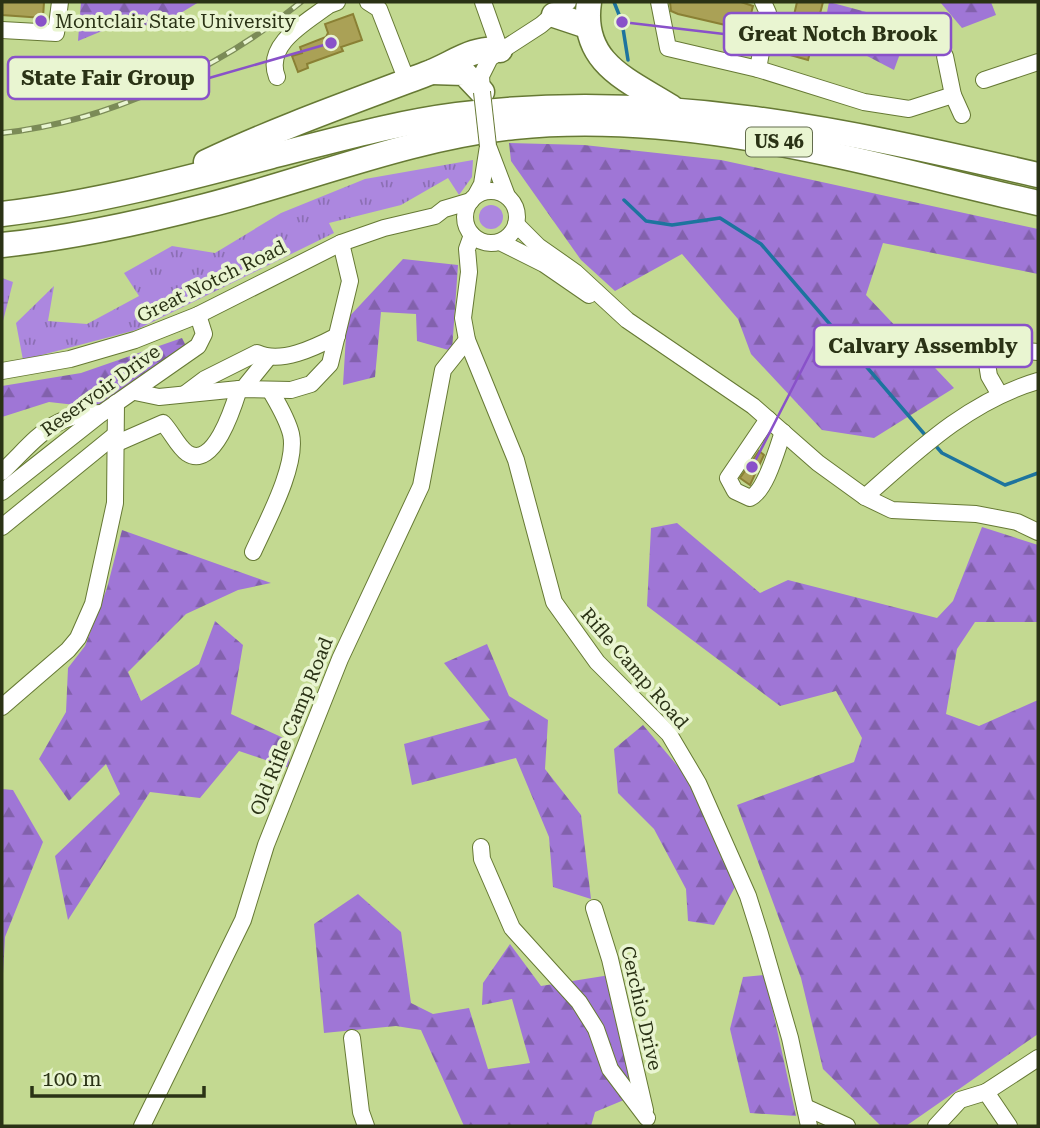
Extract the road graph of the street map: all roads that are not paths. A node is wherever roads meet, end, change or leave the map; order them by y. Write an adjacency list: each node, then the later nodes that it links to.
1 (60, 2): 9 (street)
2 (337, 2): 15 (street)
3 (369, 2): 17 (street)
4 (483, 2): 10 (street)
5 (659, 2): 13 (street)
6 (763, 2): 13 (street)
7 (561, 8): 8 (highway); 10 (street)
8 (588, 14): 20 (highway)
9 (2, 30)
10 (500, 50): 14 (highway); 18 (street)
11 (945, 56): 19 (street)
12 (1038, 62): 16 (street)
13 (758, 69): 19 (street)
14 (431, 72): 17 (highway); 18 (highway)
15 (277, 77)
16 (984, 80)
17 (407, 81): 24 (highway)
18 (482, 92): 22 (street, bridge)
19 (953, 95): 21 (street)
20 (672, 107): 23 (highway, US 46); 24 (highway, US 46)
21 (962, 115)
22 (488, 146): 25 (street); 26 (street)
23 (1038, 175)
24 (152, 187): 28 (highway, US 46)
25 (507, 196): 26 (street); 30 (street)
26 (474, 198): 29 (street, Great Notch Road); 31 (street)
27 (1038, 203): 34 (highway, US 46)
28 (2, 214)
29 (435, 216): 31 (street); 33 (street, Great Notch Road)
30 (516, 224): 32 (street); 36 (street)
31 (470, 232): 32 (street); 35 (street, Rifle Camp Road)
32 (497, 242): 35 (street); 36 (street)
33 (341, 243): 37 (street, Great Notch Road); 38 (street)
34 (2, 245)
35 (469, 272): 39 (street, Rifle Camp Road)
36 (610, 306): 51 (street)
37 (198, 315): 42 (street, Great Notch Road); 46 (street, Reservoir Drive)
38 (337, 336): 41 (street); 45 (street)
39 (467, 340): 66 (street, Rifle Camp Road); 68 (street, Old Rifle Camp Road)
40 (1038, 352): 48 (street)
41 (268, 358): 44 (street); 47 (street)
42 (2, 371)
43 (1038, 381): 48 (street)
44 (241, 389): 45 (street); 47 (street); 53 (street)
45 (270, 390): 59 (street)
46 (135, 391): 47 (street); 49 (street, Reservoir Drive)
47 (185, 394)
48 (1000, 395): 56 (street)
49 (116, 403): 50 (street, Reservoir Drive); 53 (street)
50 (102, 413): 54 (street); 55 (street, Reservoir Drive)
51 (768, 419): 52 (street); 52 (street)
52 (783, 432): 56 (street)
53 (115, 440): 57 (street); 60 (street)
54 (2, 472)
55 (2, 492)
56 (865, 497): 58 (street)
57 (2, 527)
58 (1038, 531)
59 (253, 552)
60 (2, 707)
61 (481, 847): 67 (street, Cerchio Drive)
62 (594, 908): 67 (street, Cerchio Drive)
63 (352, 1038): 69 (street)
64 (1038, 1058): 65 (street)
65 (986, 1092): 72 (street); 73 (street)
66 (805, 1107): 70 (street, Rifle Camp Road); 71 (street)
67 (648, 1122)
68 (142, 1126)
69 (366, 1126)
70 (809, 1126)
71 (847, 1126)
72 (936, 1126)
73 (1009, 1126)

